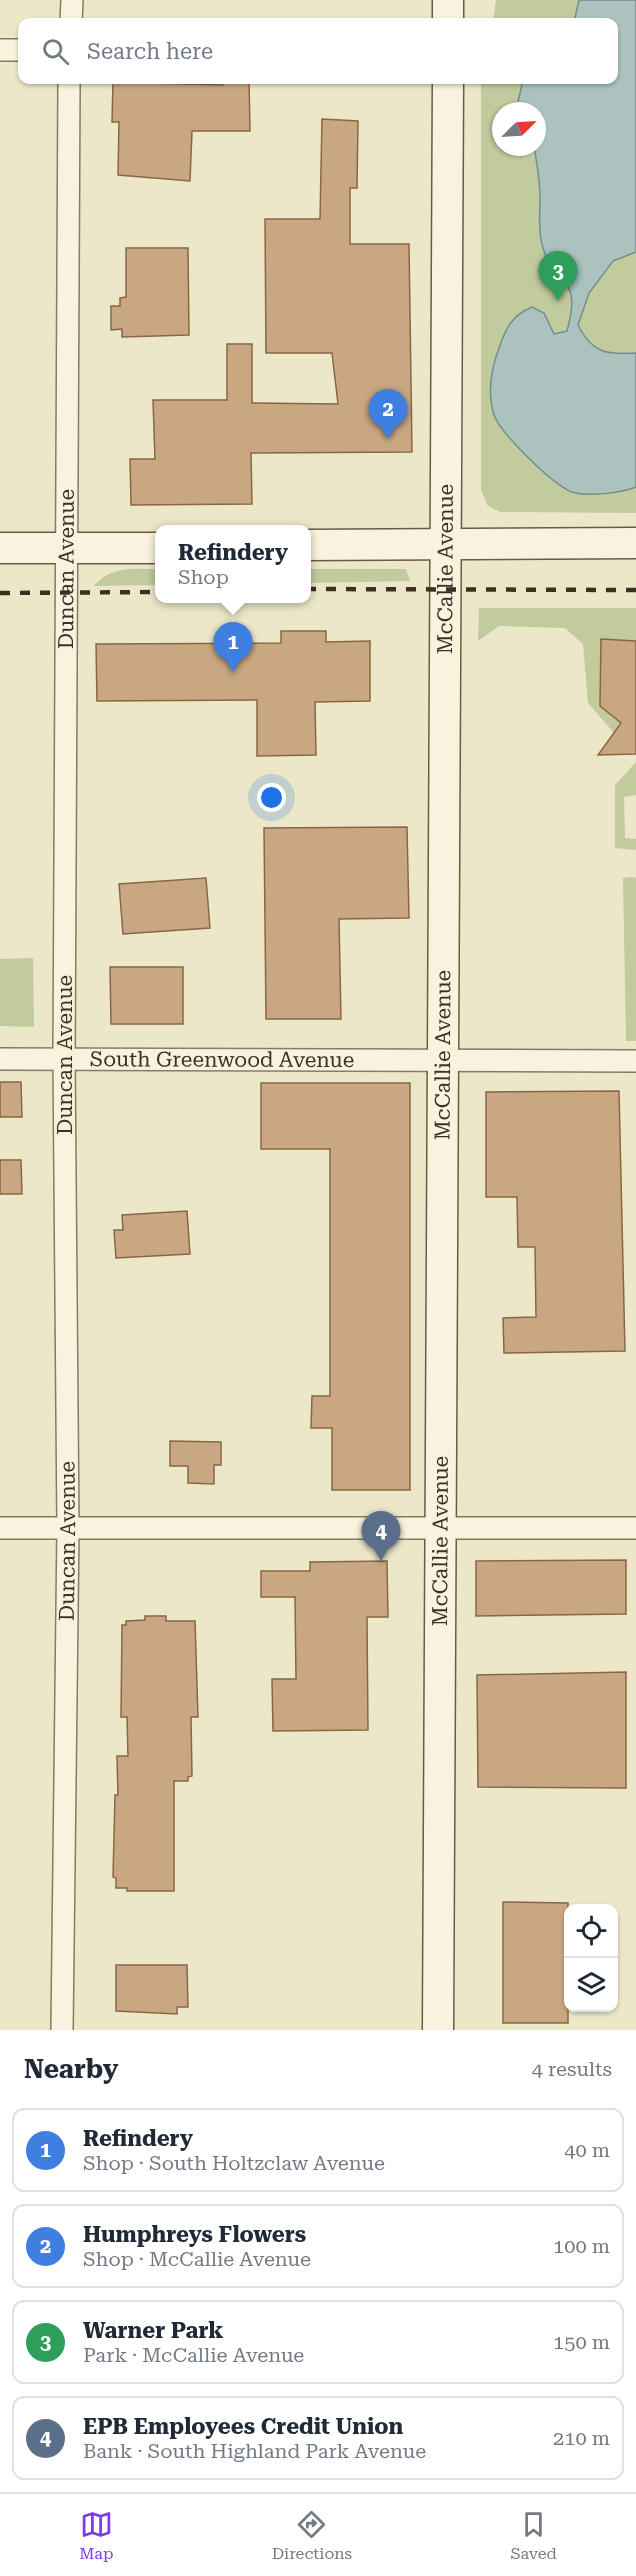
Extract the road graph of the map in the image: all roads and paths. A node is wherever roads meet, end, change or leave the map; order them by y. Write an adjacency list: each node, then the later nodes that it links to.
1 (72, 0): 3 (street)
2 (448, 0): 4 (main road)
3 (71, 18)
4 (448, 18)
5 (0, 50): 6 (street)
6 (18, 50)
7 (69, 84): 14 (street, Duncan Avenue)
8 (448, 84): 9 (main road, McCallie Avenue)
9 (447, 543): 10 (main road); 11 (main road); 17 (main road, McCallie Avenue)
10 (636, 543)
11 (311, 545)
12 (0, 548): 14 (main road)
13 (155, 548): 14 (main road)
14 (67, 549): 16 (street, Duncan Avenue)
15 (0, 1059): 16 (street, South Greenwood Avenue)
16 (64, 1059): 17 (street, South Greenwood Avenue); 20 (street, Duncan Avenue)
17 (444, 1061): 18 (street, South Greenwood Avenue); 21 (main road, McCallie Avenue)
18 (636, 1061)
19 (0, 1528): 20 (street)
20 (68, 1528): 21 (street); 23 (street, Duncan Avenue)
21 (442, 1528): 22 (street); 24 (main road, McCallie Avenue)
22 (636, 1528)
23 (62, 2030)
24 (438, 2030)

